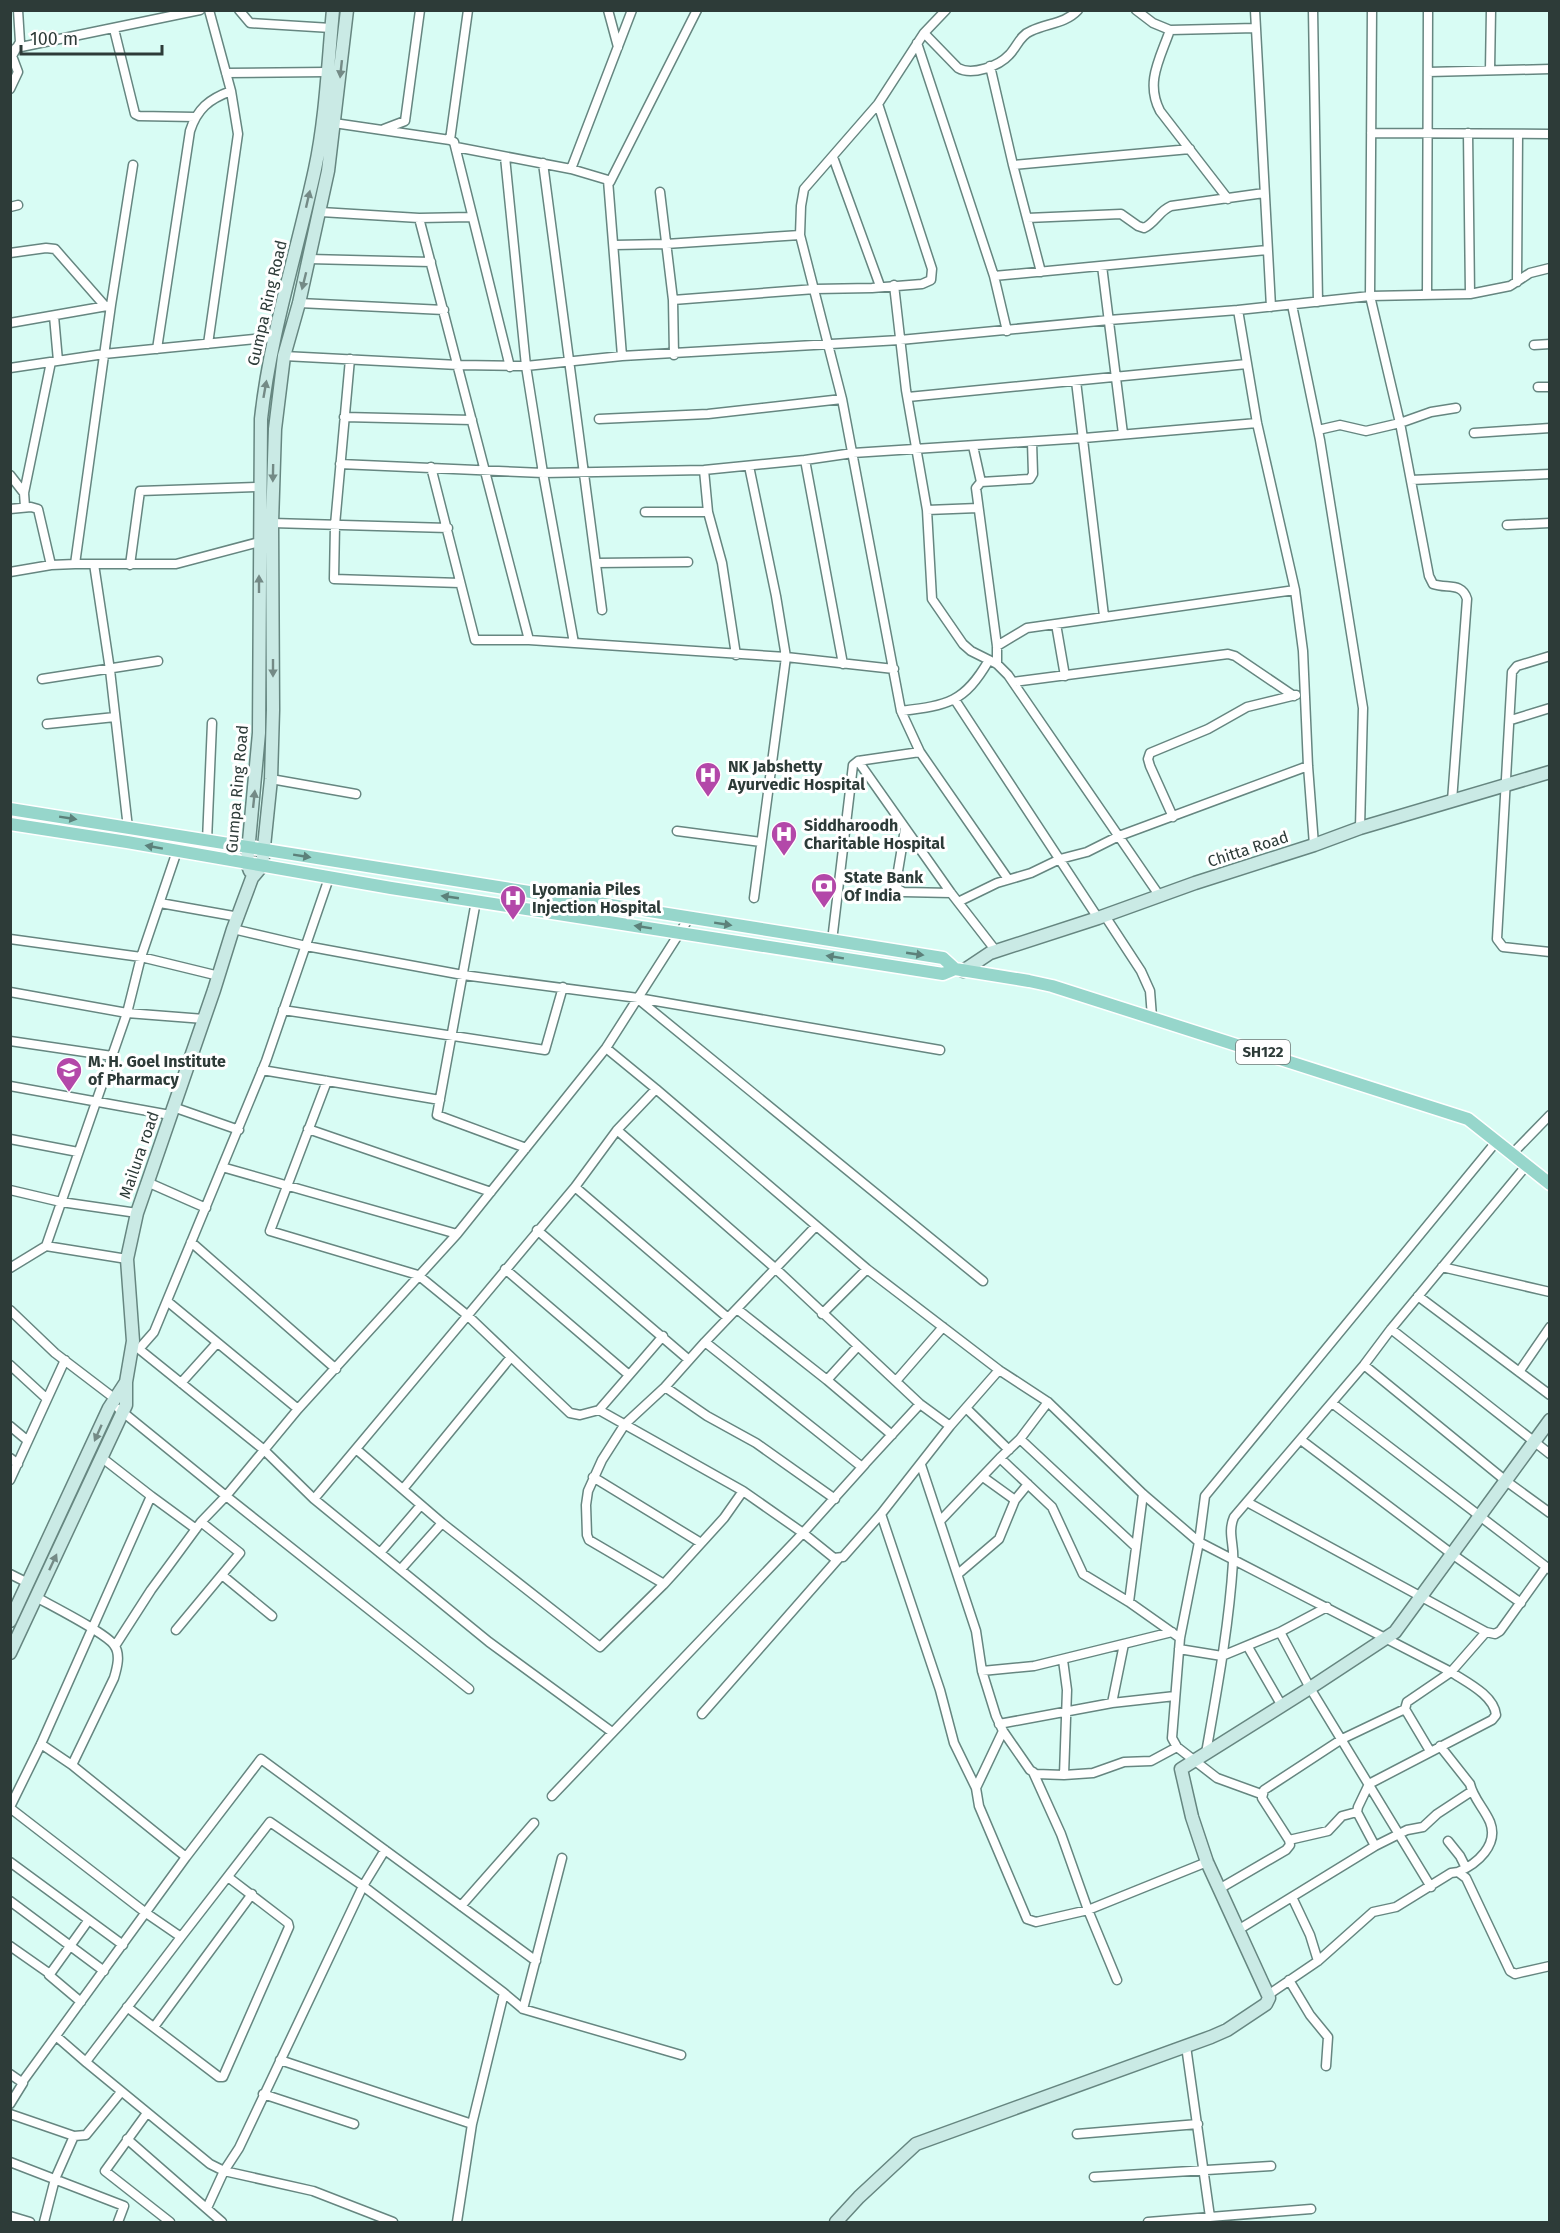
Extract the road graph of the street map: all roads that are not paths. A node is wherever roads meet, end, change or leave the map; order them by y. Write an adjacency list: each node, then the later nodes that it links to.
1 (18, 10): 27 (street)
2 (200, 10): 22 (street)
3 (209, 10): 33 (street)
4 (239, 10): 20 (street)
5 (333, 10): 20 (street, Gumpa Ring Road)
6 (347, 10): 38 (street, Gumpa Ring Road, one-way to 38)
7 (420, 10): 39 (street)
8 (468, 10): 45 (street)
9 (608, 10): 26 (street)
10 (632, 10): 26 (street)
11 (697, 10): 53 (street)
12 (946, 10): 24 (street)
13 (1078, 10): 28 (street)
14 (1136, 10): 23 (street)
15 (1255, 10): 21 (street)
16 (1313, 10): 80 (street)
17 (1372, 10): 40 (street)
18 (1428, 10): 32 (street)
19 (1491, 10): 30 (street)
20 (331, 28): 31 (street, Gumpa Ring Road)
21 (1256, 28): 23 (street); 55 (street)
22 (114, 29): 27 (street); 37 (street)
23 (1170, 30): 46 (street)
24 (924, 33): 25 (street); 28 (street)
25 (917, 43): 36 (street); 71 (street)
26 (618, 47): 52 (street)
27 (16, 48): 34 (street)
28 (990, 66): 51 (street)
29 (1550, 69): 30 (street)
30 (1490, 70): 32 (street)
31 (327, 72): 33 (street); 91 (street, Gumpa Ring Road, one-way to 31)
32 (1428, 72): 41 (street)
33 (226, 73): 35 (street)
34 (10, 89)
35 (231, 91): 37 (street); 93 (street)
36 (878, 104): 47 (street); 73 (street)
37 (195, 117): 97 (street)
38 (334, 123): 39 (street); 57 (street, Gumpa Ring Road)
39 (381, 130): 45 (street)
40 (1371, 133): 41 (street); 78 (street)
41 (1427, 133): 42 (street); 77 (street)
42 (1468, 133): 43 (street); 76 (street)
43 (1518, 134): 44 (street); 72 (street)
44 (1550, 134)
45 (453, 143): 48 (street); 59 (street)
46 (1190, 149): 51 (street); 56 (street)
47 (833, 157): 61 (street); 74 (street)
48 (505, 158): 49 (street); 107 (street)
49 (543, 163): 52 (street); 104 (street)
50 (133, 165): 83 (street)
51 (1013, 165): 60 (street)
52 (571, 169): 53 (street)
53 (610, 182): 63 (street)
54 (660, 192): 62 (street)
55 (1264, 193): 56 (street); 64 (street)
56 (1228, 199): 60 (street)
57 (321, 212): 58 (street); 66 (street, Gumpa Ring Road)
58 (419, 218): 59 (street); 67 (street)
59 (472, 218): 108 (street)
60 (1027, 218): 70 (street)
61 (801, 235): 62 (street); 75 (street)
62 (666, 244): 63 (street); 79 (street)
63 (614, 245): 101 (street)
64 (1268, 250): 68 (street); 84 (street)
65 (10, 253): 83 (street)
66 (309, 259): 67 (street); 81 (street, Gumpa Ring Road, one-way to 81)
67 (431, 262): 85 (street)
68 (1102, 266): 70 (street); 88 (street)
69 (1550, 268): 72 (street)
70 (1041, 272): 71 (street)
71 (994, 276): 90 (street)
72 (1517, 282): 76 (street)
73 (894, 285): 74 (street); 92 (street)
74 (880, 286): 75 (street)
75 (814, 289): 79 (street); 94 (street)
76 (1470, 294): 77 (street)
77 (1427, 295): 78 (street)
78 (1371, 296): 80 (street); 121 (street)
79 (673, 300): 99 (street)
80 (1318, 302): 82 (street)
81 (299, 303): 85 (street); 100 (street, Gumpa Ring Road)
82 (1292, 305): 84 (street); 123 (street)
83 (108, 306): 87 (street); 98 (street)
84 (1271, 306): 86 (street)
85 (444, 310): 106 (street)
86 (1238, 310): 88 (street); 105 (street)
87 (54, 316): 89 (street); 103 (street)
88 (1109, 320): 90 (street); 110 (street)
89 (10, 323)
90 (1007, 331): 92 (street)
91 (275, 337): 93 (street); 143 (street, Gumpa Ring Road, one-way to 91)
92 (900, 340): 94 (street); 114 (street)
93 (208, 344): 97 (street)
94 (829, 344): 99 (street); 115 (street)
95 (1550, 344): 96 (street)
96 (1534, 345)
97 (157, 349): 98 (street)
98 (104, 354): 103 (street); 159 (street)
99 (674, 355): 101 (street)
100 (284, 356): 102 (street); 151 (street, Gumpa Ring Road, one-way to 151)
101 (622, 356): 104 (street)
102 (350, 359): 106 (street); 117 (street)
103 (54, 362): 109 (street); 144 (street)
104 (569, 362): 107 (street); 137 (street)
105 (1247, 364): 110 (street); 120 (street)
106 (458, 365): 108 (street); 119 (street)
107 (526, 366): 108 (street); 138 (street)
108 (510, 367)
109 (10, 368)
110 (1115, 376): 111 (street); 125 (street)
111 (1076, 381): 114 (street); 126 (street)
112 (1538, 387): 113 (street)
113 (1550, 387)
114 (908, 397): 129 (street)
115 (842, 399): 118 (street); 130 (street)
116 (1456, 408): 121 (street)
117 (344, 417): 119 (street); 132 (street)
118 (599, 419)
119 (472, 420): 136 (street)
120 (1257, 423): 125 (street); 165 (street)
121 (1400, 423): 123 (street); 141 (street)
122 (1550, 428): 124 (street)
123 (1318, 430): 205 (street)
124 (1474, 433)
125 (1123, 434): 126 (street)
126 (1084, 438): 127 (street); 167 (street)
127 (1032, 442): 128 (street); 142 (street)
128 (973, 446): 129 (street); 142 (street)
129 (917, 450): 130 (street); 148 (street)
130 (853, 453): 131 (street); 179 (street)
131 (805, 460): 133 (street); 177 (street)
132 (340, 464): 134 (street); 153 (street)
133 (749, 466): 135 (street); 174 (street)
134 (431, 467): 136 (street); 155 (street)
135 (704, 470): 137 (street); 150 (street)
136 (486, 471): 138 (street); 169 (street)
137 (584, 471): 138 (street); 158 (street)
138 (543, 473): 170 (street)
139 (1550, 474): 141 (street)
140 (10, 475): 144 (street)
141 (1411, 480): 200 (street)
142 (981, 482): 146 (street)
143 (259, 487): 156 (street, Gumpa Ring Road); 161 (street)
144 (24, 493): 145 (street)
145 (25, 507): 147 (street); 162 (street)
146 (978, 508): 148 (street); 171 (street)
147 (10, 509)
148 (927, 510): 175 (street)
149 (645, 512): 150 (street)
150 (708, 512): 172 (street)
151 (272, 523): 153 (street); 197 (street, Gumpa Ring Road, one-way to 197)
152 (1550, 523): 154 (street)
153 (335, 525): 155 (street); 164 (street)
154 (1507, 525)
155 (448, 528): 164 (street)
156 (259, 542): 161 (street); 212 (street, Gumpa Ring Road, one-way to 156)
157 (688, 562): 158 (street)
158 (596, 563): 166 (street)
159 (75, 564): 160 (street); 162 (street)
160 (94, 564): 161 (street); 180 (street)
161 (130, 564)
162 (51, 565): 163 (street)
163 (10, 572)
164 (460, 583): 169 (street)
165 (1295, 590): 167 (street); 184 (street)
166 (602, 610)
167 (1104, 616): 168 (street)
168 (1056, 624): 171 (street); 181 (street)
169 (529, 640): 170 (street)
170 (574, 643): 172 (street)
171 (997, 646): 178 (street)
172 (736, 655): 174 (street)
173 (1550, 656): 190 (street)
174 (786, 657): 177 (street); 210 (street)
175 (988, 660): 178 (street); 186 (street)
176 (158, 661): 180 (street)
177 (843, 664): 179 (street)
178 (997, 664): 183 (street)
179 (894, 669): 188 (street)
180 (110, 670): 182 (street); 189 (street)
181 (1065, 676): 183 (street); 185 (street)
182 (42, 679)
183 (1013, 682): 208 (street)
184 (1305, 693): 185 (street); 195 (street)
185 (1294, 696): 202 (street)
186 (955, 700): 188 (street); 215 (street)
187 (1550, 708): 190 (street)
188 (901, 711): 193 (street)
189 (115, 717): 192 (street); 204 (street)
190 (1511, 720): 198 (street)
191 (212, 723): 209 (street)
192 (47, 724)
193 (920, 752): 194 (street); 220 (street)
194 (858, 761): 206 (street); 233 (street)
195 (1308, 766): 202 (street); 211 (street)
196 (1550, 772): 198 (street, Chitta Road)
197 (271, 778): 199 (street); 213 (street, Gumpa Ring Road)
198 (1506, 785): 200 (street, Chitta Road); 236 (street)
199 (356, 794)
200 (1452, 801): 205 (street, Chitta Road)
201 (10, 809): 204 (main road, one-way to 204)
202 (1173, 817): 208 (street)
203 (10, 824): 214 (main road, SH122, one-way to 203)
204 (128, 828): 209 (main road)
205 (1360, 828): 211 (street, Chitta Road)
206 (905, 829): 221 (street); 221 (street)
207 (677, 831): 210 (street)
208 (1119, 836): 215 (street); 222 (street)
209 (207, 841): 212 (main road)
210 (761, 842): 223 (street)
211 (1314, 845): 222 (street, Chitta Road)
212 (249, 848): 213 (main road); 216 (street, Gumpa Ring Road)
213 (264, 850): 217 (street, Gumpa Ring Road); 229 (main road, one-way to 229)
214 (177, 851): 216 (main road, SH122); 226 (street)
215 (1060, 859): 220 (street); 228 (street)
216 (247, 863): 217 (main road, SH122); 218 (street, Gumpa Ring Road)
217 (262, 866): 218 (street, Gumpa Ring Road); 219 (main road, SH122)
218 (252, 878): 227 (street, Mailura road)
219 (329, 878): 224 (main road, SH122, one-way to 219); 234 (street)
220 (1008, 879): 225 (street)
221 (951, 893): 225 (street)
222 (1159, 896): 228 (street, Chitta Road)
223 (754, 898)
224 (476, 901): 231 (main road, SH122, one-way to 224); 239 (street)
225 (957, 902): 235 (street)
226 (160, 903): 227 (street); 237 (street)
227 (239, 917): 230 (street, Mailura road)
228 (1101, 917): 235 (street, Chitta Road); 246 (street)
229 (688, 918): 231 (street); 233 (main road, one-way to 233)
230 (233, 929): 234 (street); 240 (street, Mailura road)
231 (678, 932): 238 (main road, SH122, one-way to 231); 243 (street)
232 (10, 939): 237 (street)
233 (832, 941): 238 (main road, one-way to 238)
234 (306, 946): 239 (street); 244 (street)
235 (996, 951): 238 (street, Chitta Road)
236 (1550, 952)
237 (141, 957): 240 (street); 245 (street)
238 (959, 970): 246 (main road, SH122)
239 (463, 975): 241 (street); 248 (street)
240 (219, 976): 247 (street, Mailura road)
241 (563, 987): 243 (street); 248 (street)
242 (10, 992): 245 (street)
243 (638, 998): 250 (street); 251 (street); 292 (street)
244 (283, 1010): 248 (street); 253 (street)
245 (127, 1013): 247 (street); 252 (street)
246 (1152, 1017): 265 (main road, SH122)
247 (204, 1019): 259 (street, Mailura road)
248 (452, 1036): 257 (street)
249 (10, 1041): 252 (street)
250 (606, 1048): 256 (street); 266 (street)
251 (940, 1050)
252 (112, 1056): 258 (street)
253 (262, 1070): 254 (street); 262 (street)
254 (327, 1081): 257 (street); 261 (street)
255 (10, 1086): 258 (street)
256 (656, 1089): 263 (street); 280 (street)
257 (440, 1100): 266 (street)
258 (96, 1101): 259 (street); 267 (street)
259 (172, 1111): 262 (street); 271 (street, Mailura road)
260 (1550, 1116): 268 (street)
261 (308, 1129): 273 (street); 276 (street)
262 (239, 1130): 270 (street)
263 (617, 1130): 274 (street); 289 (street)
264 (10, 1139): 267 (street)
265 (1496, 1142): 268 (main road, SH122); 373 (street)
266 (526, 1148): 276 (street)
267 (78, 1152): 277 (street)
268 (1512, 1154): 269 (main road, SH122)
269 (1526, 1166): 272 (main road, SH122); 286 (street)
270 (222, 1167): 273 (street); 278 (street)
271 (147, 1182): 278 (street); 279 (street, Mailura road)
272 (1550, 1184)
273 (286, 1185): 282 (street); 291 (street)
274 (575, 1187): 281 (street); 300 (street)
275 (10, 1190): 277 (street)
276 (491, 1192): 282 (street)
277 (61, 1202): 279 (street); 284 (street)
278 (206, 1208): 283 (street)
279 (137, 1213): 285 (street, Mailura road)
280 (815, 1227): 289 (street); 290 (street)
281 (537, 1230): 288 (street); 304 (street)
282 (456, 1234): 291 (street)
283 (191, 1242): 295 (street); 314 (street)
284 (46, 1246): 285 (street); 287 (street)
285 (126, 1259): 308 (street, Mailura road)
286 (1442, 1267): 293 (street); 294 (street)
287 (10, 1268)
288 (505, 1269): 299 (street); 317 (street)
289 (776, 1269): 296 (street); 298 (street)
290 (867, 1269): 298 (street); 302 (street)
291 (418, 1275): 299 (street); 314 (street)
292 (982, 1281)
293 (1550, 1292)
294 (1418, 1296): 303 (street); 316 (street)
295 (167, 1301): 306 (street); 308 (street)
296 (737, 1309): 300 (street); 318 (street)
297 (10, 1310): 310 (street)
298 (822, 1314): 307 (street)
299 (467, 1315): 309 (street); 343 (street)
300 (728, 1318): 305 (street)
301 (1550, 1326): 316 (street)
302 (943, 1327): 315 (street); 320 (street)
303 (1391, 1329): 313 (street); 341 (street)
304 (663, 1336): 311 (street); 317 (street)
305 (705, 1342): 311 (street); 349 (street)
306 (217, 1343): 321 (street); 330 (street)
307 (858, 1346): 318 (street); 320 (street)
308 (135, 1348): 319 (street, Mailura road); 321 (street)
309 (511, 1357): 331 (street); 356 (street)
310 (65, 1360): 324 (street); 325 (street)
311 (689, 1360): 322 (street)
312 (10, 1365): 324 (street)
313 (1364, 1365): 327 (street); 354 (street)
314 (336, 1369): 330 (street)
315 (999, 1370): 326 (street); 329 (street)
316 (1519, 1372): 323 (street)
317 (629, 1375): 331 (street)
318 (827, 1380): 337 (street)
319 (126, 1382): 325 (street, Mailura road); 332 (street, Mailura road)
320 (896, 1382): 328 (street)
321 (181, 1383): 342 (street)
322 (665, 1387): 334 (street); 362 (street)
323 (1550, 1395)
324 (47, 1399): 340 (street)
325 (113, 1401): 332 (street); 385 (street, Mailura road, one-way to 385)
326 (1048, 1402): 338 (street); 358 (street)
327 (1332, 1403): 339 (street); 368 (street)
328 (920, 1404): 336 (street); 337 (street)
329 (966, 1408): 336 (street); 344 (street)
330 (298, 1409): 342 (street)
331 (599, 1410): 334 (street)
332 (123, 1411): 346 (street, Mailura road); 360 (street)
333 (1550, 1420): 341 (street)
334 (625, 1424): 351 (street); 357 (street)
335 (10, 1426): 340 (street)
336 (950, 1426): 350 (street)
337 (892, 1435): 349 (street)
338 (1020, 1439): 344 (street); 375 (street)
339 (1300, 1440): 364 (street); 377 (street)
340 (28, 1441): 348 (street)
341 (1533, 1442): 345 (street); 354 (street)
342 (263, 1449): 360 (street); 361 (street)
343 (356, 1449): 356 (street); 361 (street)
344 (1009, 1450): 347 (street)
345 (1550, 1454)
346 (101, 1457): 359 (street); 387 (street, Mailura road, one-way to 346)
347 (1000, 1458): 352 (street); 355 (street)
348 (14, 1461): 353 (street)
349 (865, 1464): 362 (street)
350 (921, 1465): 367 (street); 369 (street)
351 (593, 1476): 374 (street); 386 (street)
352 (983, 1478): 363 (street); 369 (street)
353 (10, 1480)
354 (1506, 1481): 366 (street); 368 (street)
355 (1028, 1484): 363 (street); 389 (street)
356 (403, 1489): 365 (street)
357 (743, 1491): 372 (street); 374 (street)
358 (1143, 1494): 373 (street); 375 (street)
359 (151, 1496): 371 (street); 394 (street)
360 (226, 1496): 371 (street); 411 (street)
361 (314, 1499): 376 (street)
362 (835, 1499): 372 (street)
363 (1015, 1500): 383 (street)
364 (1247, 1502): 379 (street); 388 (street)
365 (421, 1505): 370 (street); 376 (street)
366 (1550, 1513)
367 (881, 1515): 378 (street); 431 (street)
368 (1479, 1517): 377 (street); 380 (street)
369 (940, 1521): 383 (street)
370 (442, 1523): 381 (street); 386 (street)
371 (198, 1526): 384 (street); 402 (street)
372 (803, 1533): 378 (street); 419 (street)
373 (1199, 1542): 379 (street); 399 (street)
374 (701, 1543): 386 (street)
375 (1136, 1547): 389 (street)
376 (380, 1553): 381 (street)
377 (1452, 1554): 388 (street); 390 (street)
378 (838, 1559): 417 (street)
379 (1234, 1559): 391 (street); 406 (street)
380 (1548, 1568): 390 (street)
381 (401, 1569): 419 (street)
382 (10, 1574): 385 (street)
383 (958, 1574): 408 (street)
384 (222, 1575): 392 (street); 395 (street)
385 (28, 1583): 393 (street, Mailura road)
386 (664, 1584)
387 (36, 1597): 394 (street); 405 (street, Mailura road)
388 (1420, 1598): 398 (street); 400 (street)
389 (1129, 1602): 396 (street)
390 (1521, 1603): 398 (street)
391 (1327, 1607): 397 (street); 400 (street)
392 (272, 1616)
393 (10, 1621)
394 (92, 1629): 402 (street); 421 (street)
395 (176, 1630)
396 (1172, 1632): 399 (street); 401 (street)
397 (1280, 1632): 403 (street); 410 (street)
398 (1486, 1632): 409 (street)
399 (1180, 1638): 404 (street)
400 (1387, 1638): 409 (street); 410 (street)
401 (1124, 1644): 407 (street); 413 (street)
402 (115, 1646): 427 (street)
403 (1248, 1647): 406 (street); 414 (street)
404 (1179, 1649): 406 (street); 412 (street)
405 (10, 1653)
406 (1222, 1656): 425 (street)
407 (1063, 1660): 408 (street); 416 (street)
408 (982, 1671): 418 (street)
409 (1451, 1672): 415 (street); 422 (street)
410 (1311, 1688): 414 (street); 420 (street)
411 (469, 1689)
412 (1175, 1696): 413 (street); 423 (street)
413 (1112, 1704): 416 (street)
414 (1282, 1706): 425 (street)
415 (1405, 1709): 420 (street); 424 (street)
416 (1065, 1713): 418 (street); 429 (street)
417 (702, 1714)
418 (1001, 1727): 428 (street); 431 (street)
419 (612, 1732): 434 (street)
420 (1342, 1739): 430 (street); 433 (street)
421 (41, 1744): 427 (street); 435 (street)
422 (1440, 1746): 424 (street); 432 (street)
423 (1177, 1748): 426 (street); 429 (street)
424 (1431, 1751): 430 (street)
425 (1206, 1753): 426 (street)
426 (1195, 1760): 433 (street); 446 (street)
427 (72, 1765): 443 (street)
428 (1033, 1772): 429 (street); 456 (street)
429 (1064, 1775)
430 (1369, 1784): 436 (street); 438 (street)
431 (976, 1788): 456 (street)
432 (1472, 1791): 438 (street); 447 (street)
433 (1261, 1794): 439 (street)
434 (552, 1796)
435 (10, 1808): 457 (street)
436 (1358, 1812): 439 (street); 441 (street)
437 (534, 1823): 455 (street)
438 (1399, 1834): 441 (street); 450 (street)
439 (1289, 1840): 451 (street)
440 (1448, 1841): 447 (street)
441 (1375, 1845): 453 (street)
442 (385, 1850): 443 (street); 449 (street); 455 (street)
443 (186, 1857): 457 (street)
444 (562, 1858): 464 (street)
445 (10, 1862): 458 (street)
446 (1207, 1862): 451 (street); 456 (street)
447 (1462, 1870): 450 (street); 466 (street)
448 (228, 1877): 449 (street); 452 (street); 460 (street)
449 (363, 1886): 471 (street); 480 (street)
450 (1431, 1887): 465 (street)
451 (1219, 1889): 459 (street)
452 (252, 1894): 476 (street); 476 (street)
453 (1292, 1897): 459 (street); 465 (street)
454 (10, 1901): 463 (street)
455 (461, 1906): 464 (street)
456 (1088, 1910): 469 (street)
457 (146, 1913): 460 (street); 461 (street)
458 (88, 1921): 461 (street); 463 (street)
459 (1238, 1930): 472 (street)
460 (181, 1936): 474 (street)
461 (123, 1945): 467 (street)
462 (10, 1946): 468 (street)
463 (70, 1946): 467 (street); 468 (street)
464 (536, 1961): 475 (street)
465 (1318, 1961): 470 (street)
466 (1550, 1966)
467 (104, 1971): 473 (street)
468 (49, 1975): 473 (street)
469 (1117, 1980)
470 (1289, 1980): 472 (street); 482 (street)
471 (504, 1993): 475 (street); 491 (street)
472 (1268, 1995): 478 (street)
473 (81, 2002): 477 (street)
474 (127, 2007): 476 (street); 481 (street)
475 (523, 2008): 479 (street)
476 (154, 2027)
477 (56, 2036): 481 (street); 484 (street)
478 (1186, 2046): 492 (street); 513 (street)
479 (681, 2055)
480 (280, 2060): 486 (street); 491 (street)
481 (87, 2063): 485 (street)
482 (1326, 2066)
483 (10, 2074): 484 (street)
484 (23, 2081): 487 (street)
485 (121, 2092): 488 (street); 494 (street)
486 (263, 2094): 490 (street); 499 (street)
487 (10, 2104)
488 (147, 2113): 495 (street); 499 (street)
489 (10, 2114): 494 (street)
490 (354, 2124)
491 (472, 2124): 512 (street)
492 (1198, 2124): 493 (street); 498 (street)
493 (1077, 2134)
494 (74, 2136): 501 (street)
495 (127, 2139): 502 (street); 509 (street)
496 (10, 2162): 501 (street)
497 (1271, 2166): 498 (street)
498 (1204, 2169): 500 (street); 505 (street)
499 (224, 2171): 502 (street); 511 (street)
500 (1094, 2177)
501 (55, 2179): 507 (street); 508 (street)
502 (207, 2208): 510 (street)
503 (1311, 2209): 505 (street)
504 (10, 2216): 506 (street)
505 (1210, 2217): 514 (street)
506 (30, 2223)
507 (44, 2223)
508 (118, 2223)
509 (170, 2223)
510 (222, 2223)
511 (393, 2223)
512 (457, 2223)
513 (836, 2223)
514 (1148, 2223)

